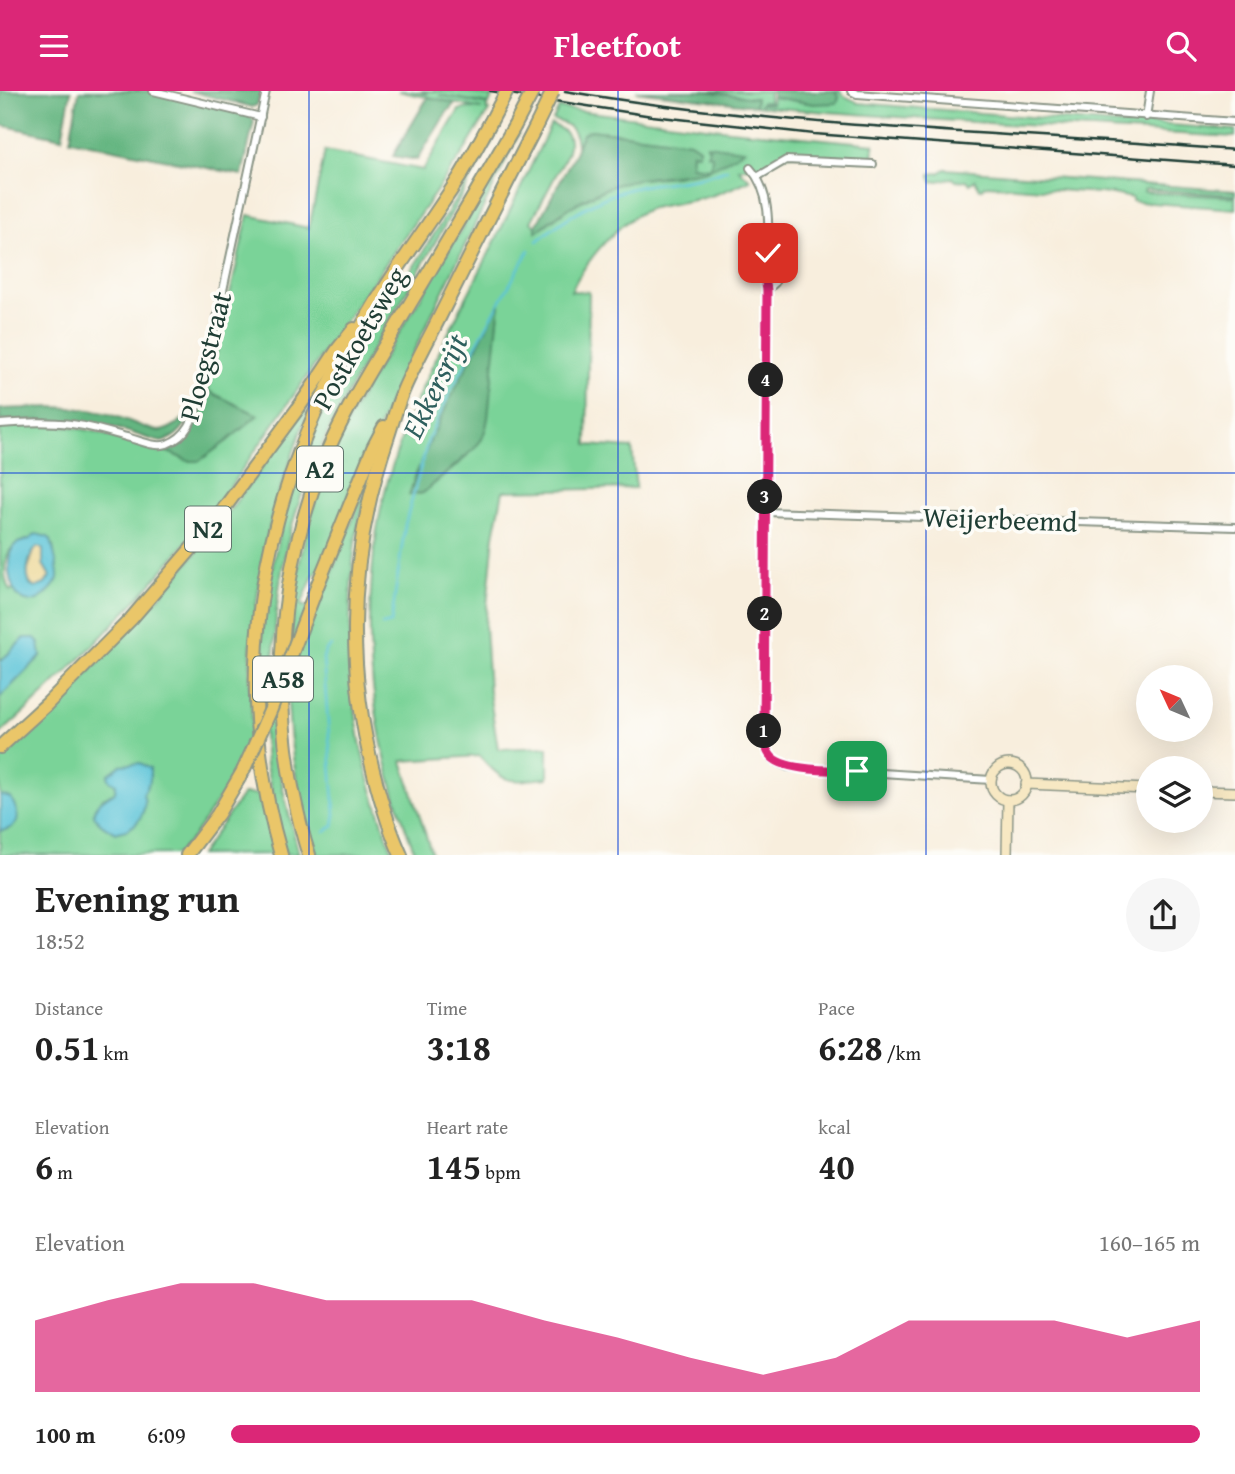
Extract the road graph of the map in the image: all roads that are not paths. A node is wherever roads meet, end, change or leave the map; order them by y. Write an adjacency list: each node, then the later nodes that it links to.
1 (153, 91): 8 (street)
2 (266, 91): 8 (street, Ploegstraat)
3 (507, 91): 14 (highway, Postkoetsweg / N2, bridge)
4 (533, 91): 28 (highway, Postkoetsweg / A2, bridge)
5 (553, 91): 15 (highway, Postkoetsweg / A2, bridge)
6 (850, 91): 9 (street)
7 (1150, 91): 9 (street)
8 (261, 117): 16 (street, Ploegstraat)
9 (1146, 117): 10 (street)
10 (1235, 123)
11 (873, 164): 13 (street)
12 (750, 167): 13 (street)
13 (757, 177): 17 (street)
14 (376, 302): 19 (highway, N2); 27 (highway, Postkoetsweg / N2)
15 (403, 391): 26 (highway, A58, bridge); 29 (highway, Postkoetsweg / A2)
16 (0, 424)
17 (765, 512): 18 (street, Weijerbeemd); 20 (street)
18 (1235, 527)
19 (0, 747)
20 (991, 780): 21 (street); 25 (street)
21 (1026, 784): 22 (street); 25 (street)
22 (1136, 789)
23 (1213, 791): 24 (street)
24 (1235, 792)
25 (1008, 800): 30 (street)
26 (187, 855)
27 (281, 855)
28 (309, 855)
29 (401, 855)
30 (1007, 855)

